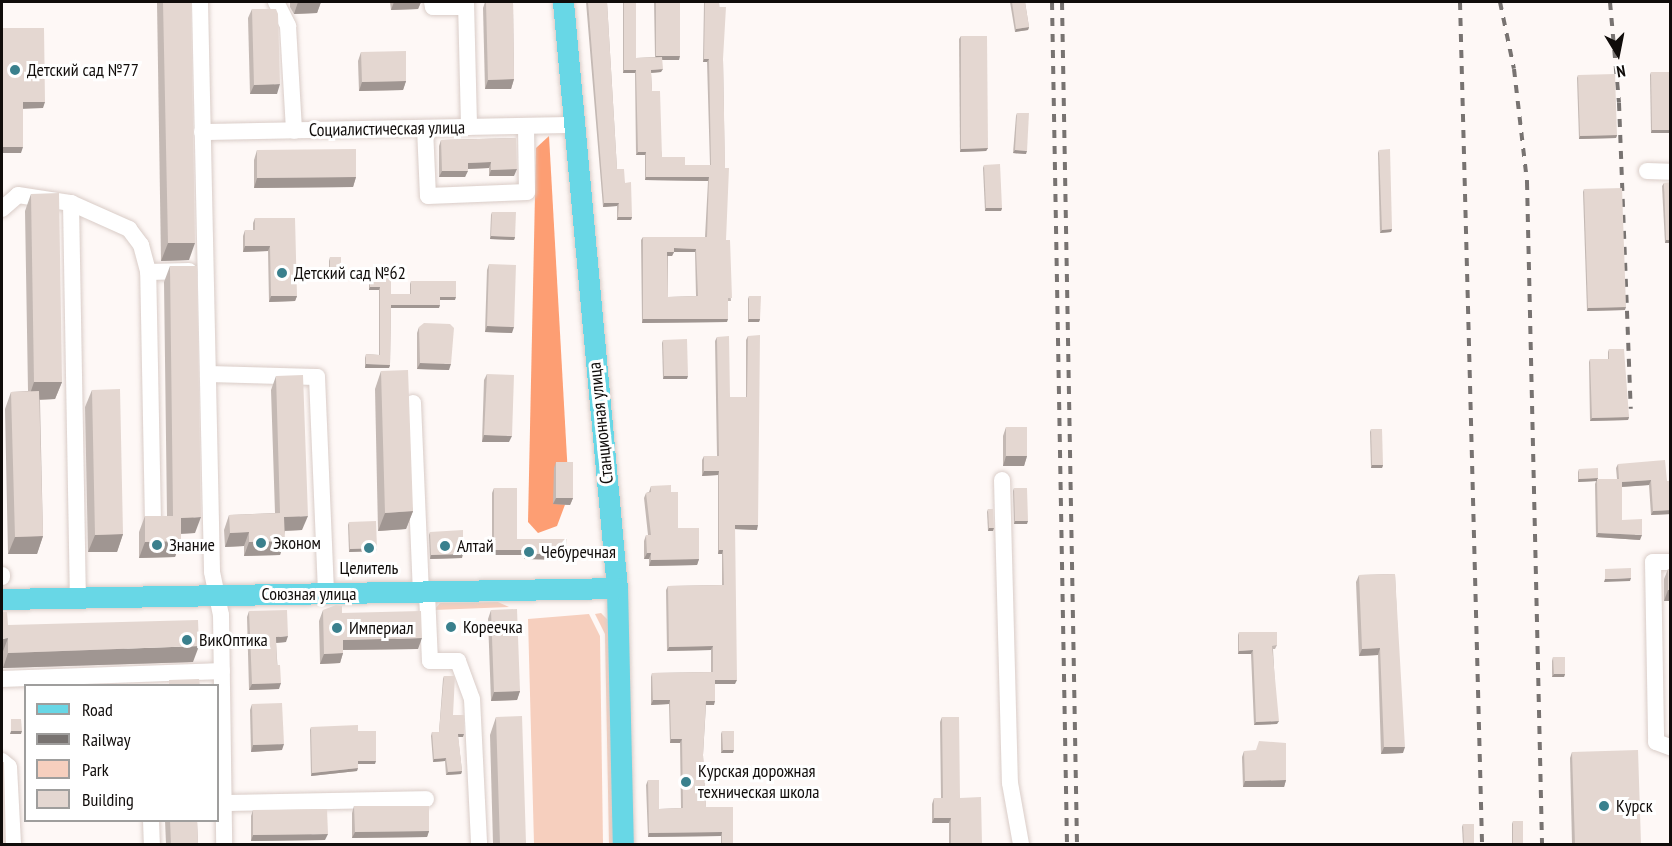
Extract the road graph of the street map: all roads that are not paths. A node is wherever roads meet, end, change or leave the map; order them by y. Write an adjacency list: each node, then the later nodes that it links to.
1 (200, 2): 11 (street)
2 (276, 2): 10 (street)
3 (432, 2): 5 (street)
4 (563, 2): 6 (main road, Станционная улица)
5 (466, 4): 8 (street)
6 (573, 125): 7 (street, Социалистическая улица); 23 (main road, Станционная улица)
7 (526, 126): 8 (street, Социалистическая улица); 9 (street)
8 (469, 127): 9 (street, Социалистическая улица)
9 (425, 128): 10 (street, Социалистическая улица)
10 (294, 131): 11 (street, Социалистическая улица)
11 (202, 132): 16 (street)
12 (1647, 171): 13 (street)
13 (1671, 172)
14 (71, 203): 15 (street); 17 (street); 27 (street)
15 (2, 210)
16 (205, 271): 17 (street); 18 (street)
17 (148, 272): 21 (street)
18 (207, 374): 25 (street); 26 (street)
19 (413, 403): 24 (street)
20 (1002, 480): 41 (street)
21 (153, 523)
22 (1671, 562): 31 (street)
23 (617, 588): 24 (main road, Союзная улица); 40 (main road, Станционная улица)
24 (424, 593): 26 (main road, Союзная улица); 39 (street)
25 (219, 594): 26 (main road, Союзная улица); 27 (main road, Союзная улица); 29 (street)
26 (326, 594)
27 (78, 597): 28 (main road, Союзная улица)
28 (2, 599)
29 (222, 671): 30 (street); 34 (street)
30 (2, 679)
31 (1671, 747)
32 (2, 761): 36 (street)
33 (426, 799): 34 (street)
34 (223, 803): 38 (street)
35 (151, 822): 37 (street)
36 (13, 844)
37 (152, 844)
38 (224, 844)
39 (479, 844)
40 (623, 844)
41 (1020, 844)

